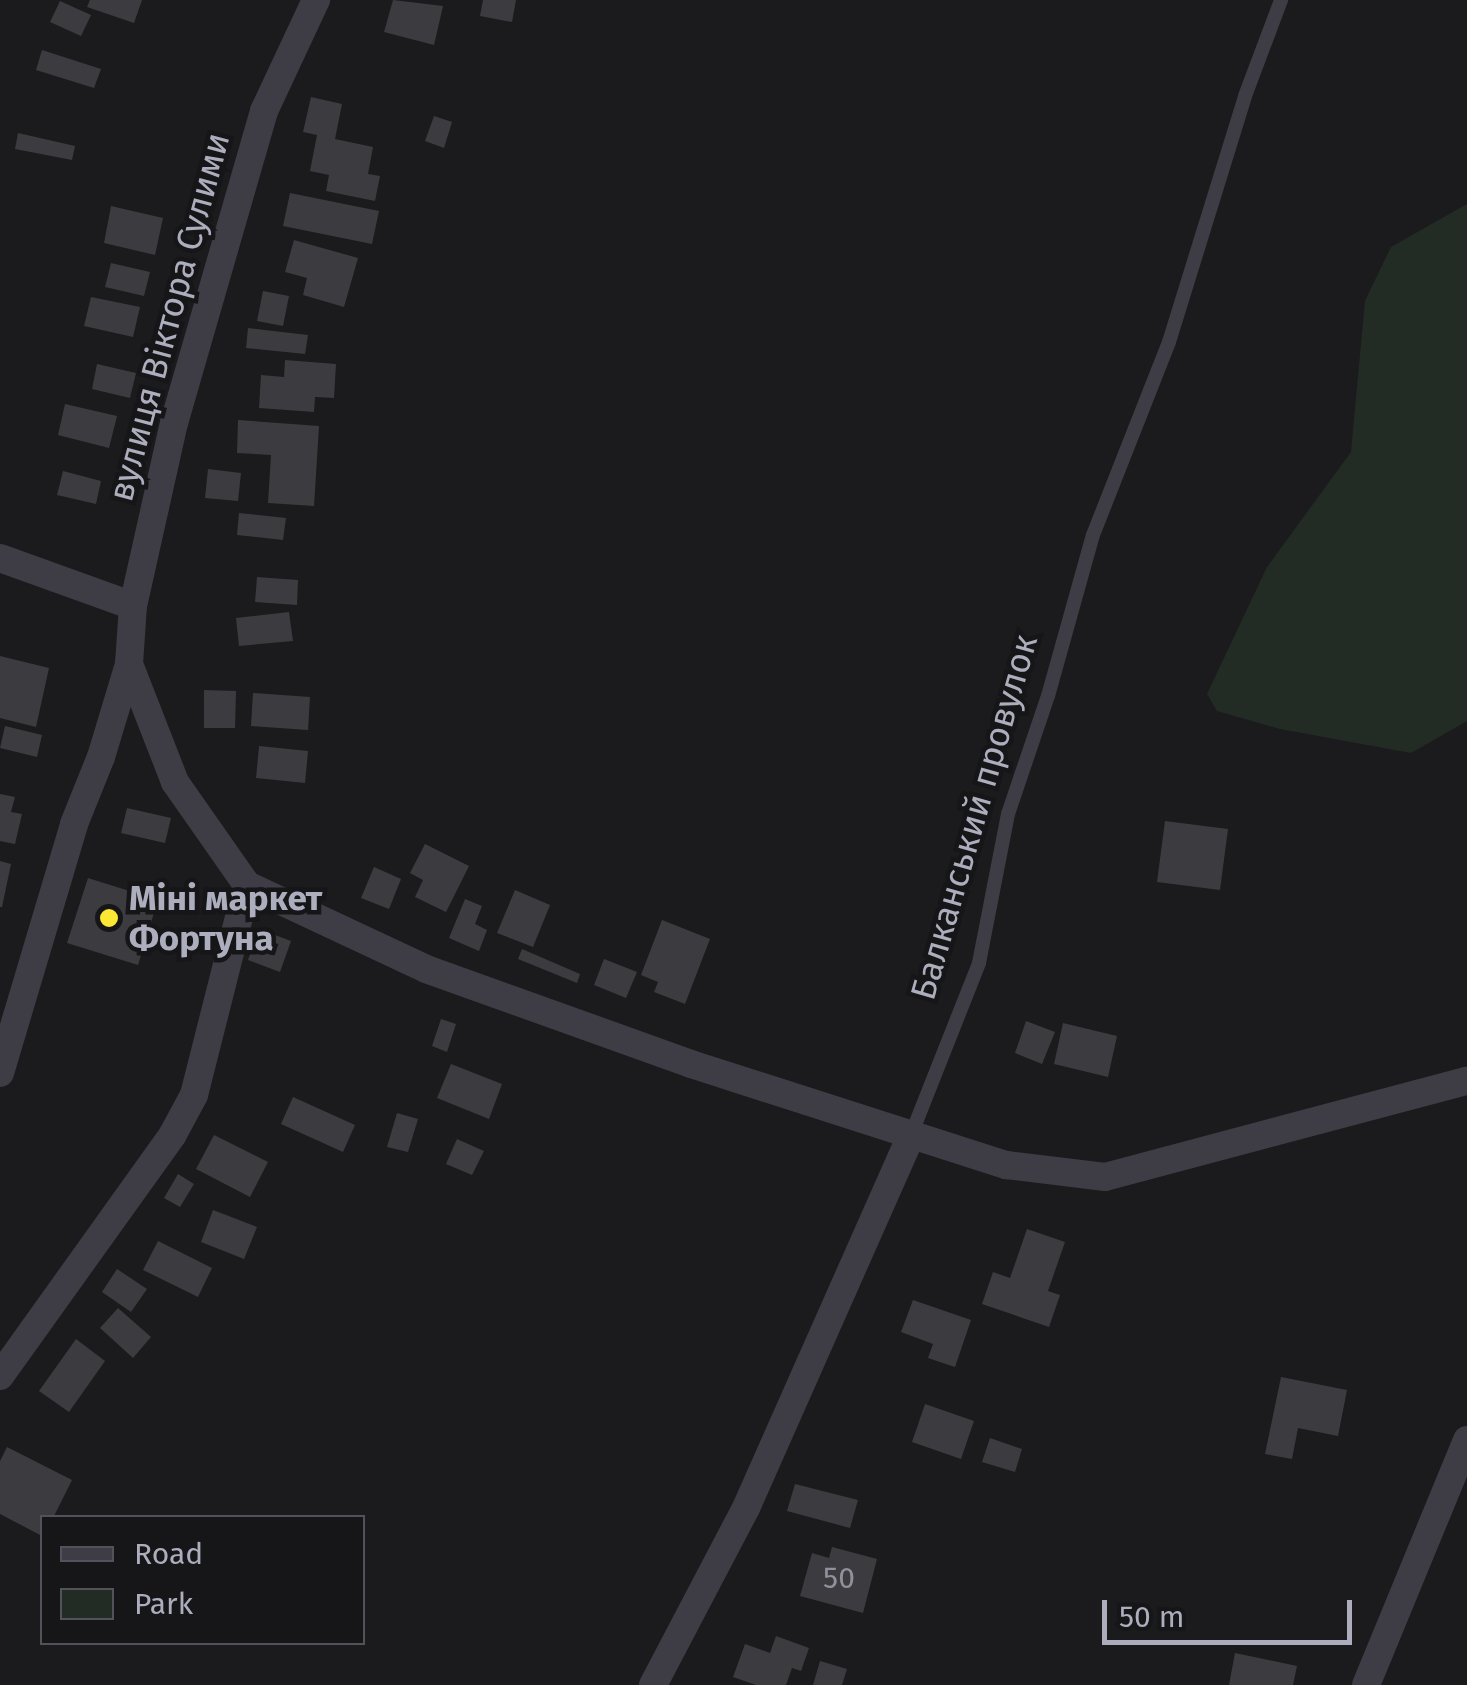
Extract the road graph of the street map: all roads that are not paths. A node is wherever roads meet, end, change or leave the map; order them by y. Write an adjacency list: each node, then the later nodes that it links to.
1 (316, 0): 4 (street, вулиця Віктора Сулими)
2 (1281, 0): 9 (lane, Балканський провулок)
3 (0, 558): 4 (street)
4 (134, 606): 5 (street, вулиця Віктора Сулими)
5 (129, 664): 6 (street, вулиця Віктора Сулими); 7 (street, вулиця Віктора Сулими)
6 (247, 884): 9 (street); 10 (street)
7 (0, 1073)
8 (1467, 1081): 9 (street)
9 (911, 1135): 12 (street, Балканський провулок)
10 (0, 1376)
11 (1467, 1440): 13 (street)
12 (653, 1685)
13 (1366, 1685)

